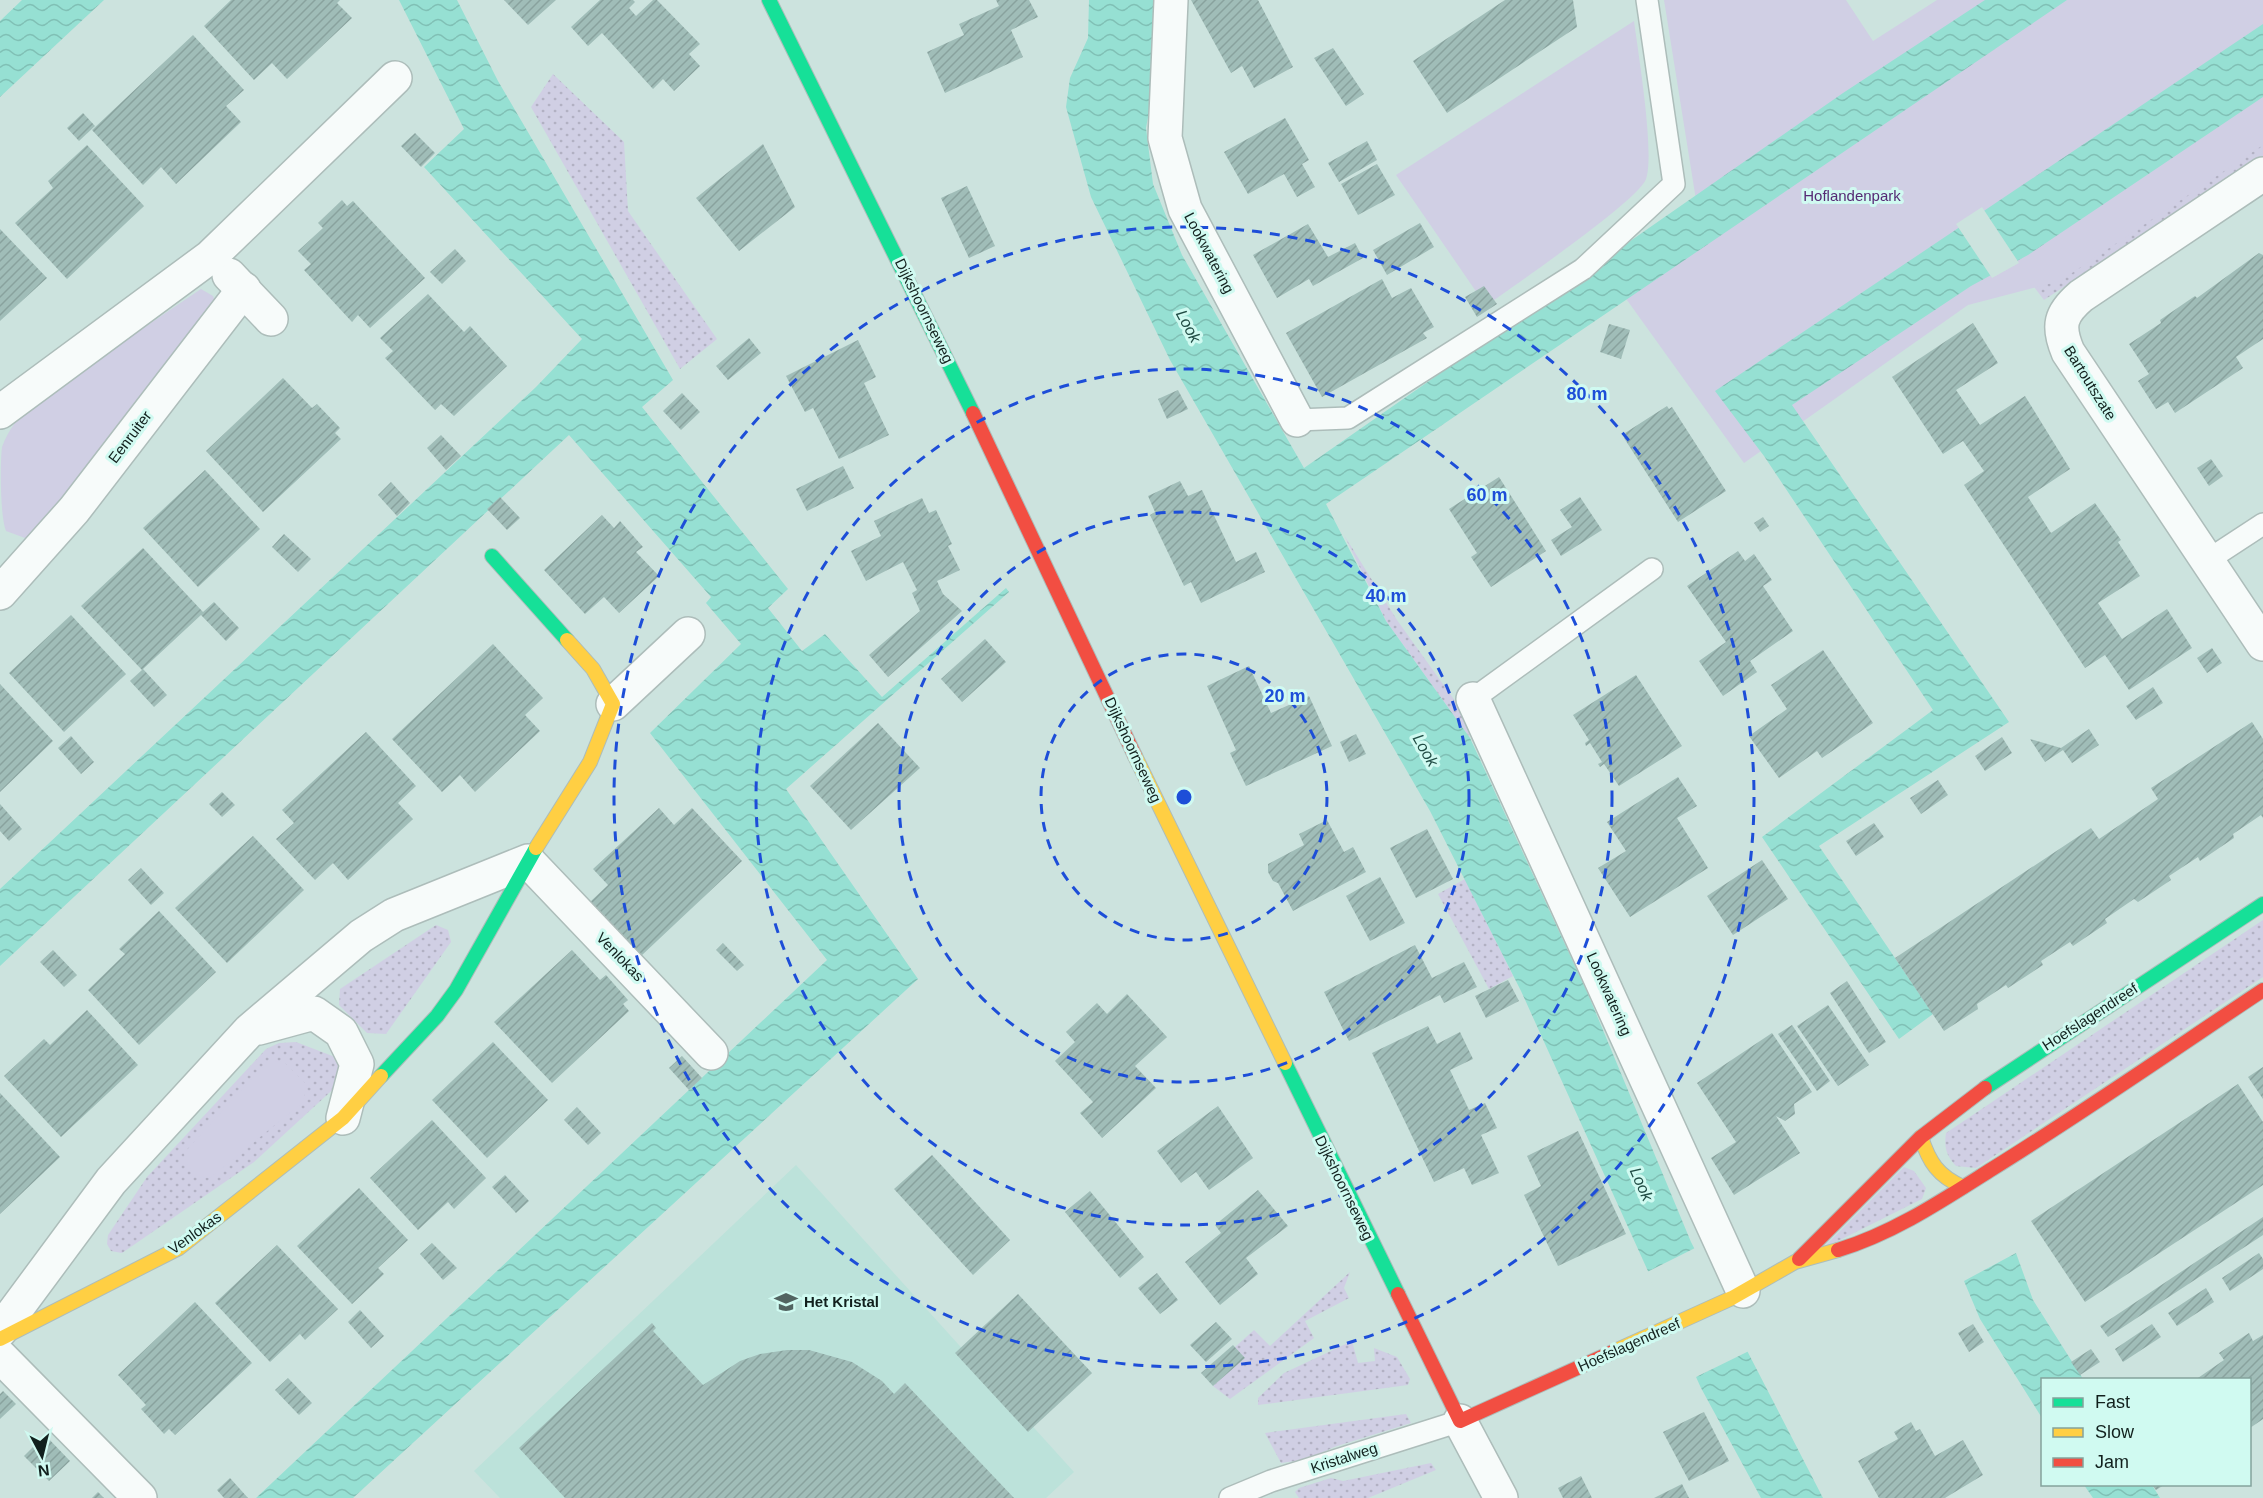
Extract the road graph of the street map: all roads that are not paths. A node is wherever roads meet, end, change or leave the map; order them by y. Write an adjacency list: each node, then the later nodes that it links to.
1 (770, 0): 33 (street, Dijkshoornseweg)
2 (1171, 0): 10 (street, Lookwatering)
3 (1647, 0): 10 (lane)
4 (395, 78): 6 (street)
5 (2263, 174): 13 (street, Bartoutszate)
6 (210, 257): 7 (street); 9 (street)
7 (244, 289): 8 (street); 15 (street, Eenruiter)
8 (271, 319)
9 (0, 412)
10 (1297, 420)
11 (2263, 524): 13 (lane)
12 (492, 556): 19 (street)
13 (2208, 560): 17 (street, Bartoutszate)
14 (1652, 569): 18 (lane)
15 (4, 581)
16 (688, 634): 19 (street, Venlokas)
17 (2263, 644)
18 (1473, 699): 29 (street, Lookwatering)
19 (613, 704): 20 (street, Venlokas)
20 (528, 861): 23 (street); 24 (street, Venlokas); 25 (street, Venlokas)
21 (2263, 904): 26 (street, Hoefslagendreef)
22 (2263, 990): 27 (street, Hoefslagendreef)
23 (249, 1030): 25 (street); 30 (street)
24 (711, 1053)
25 (343, 1119): 31 (street, Venlokas)
26 (1921, 1137): 27 (street); 28 (street, Hoefslagendreef)
27 (1963, 1187): 28 (street, Hoefslagendreef)
28 (1795, 1262): 29 (street, Hoefslagendreef)
29 (1737, 1294): 33 (street, Hoefslagendreef)
30 (0, 1331)
31 (0, 1340)
32 (0, 1356): 34 (street)
33 (1460, 1422): 35 (lane, Kristalweg); 36 (street, Dijkshoornseweg)
34 (140, 1498)
35 (1230, 1498)
36 (1501, 1498)

